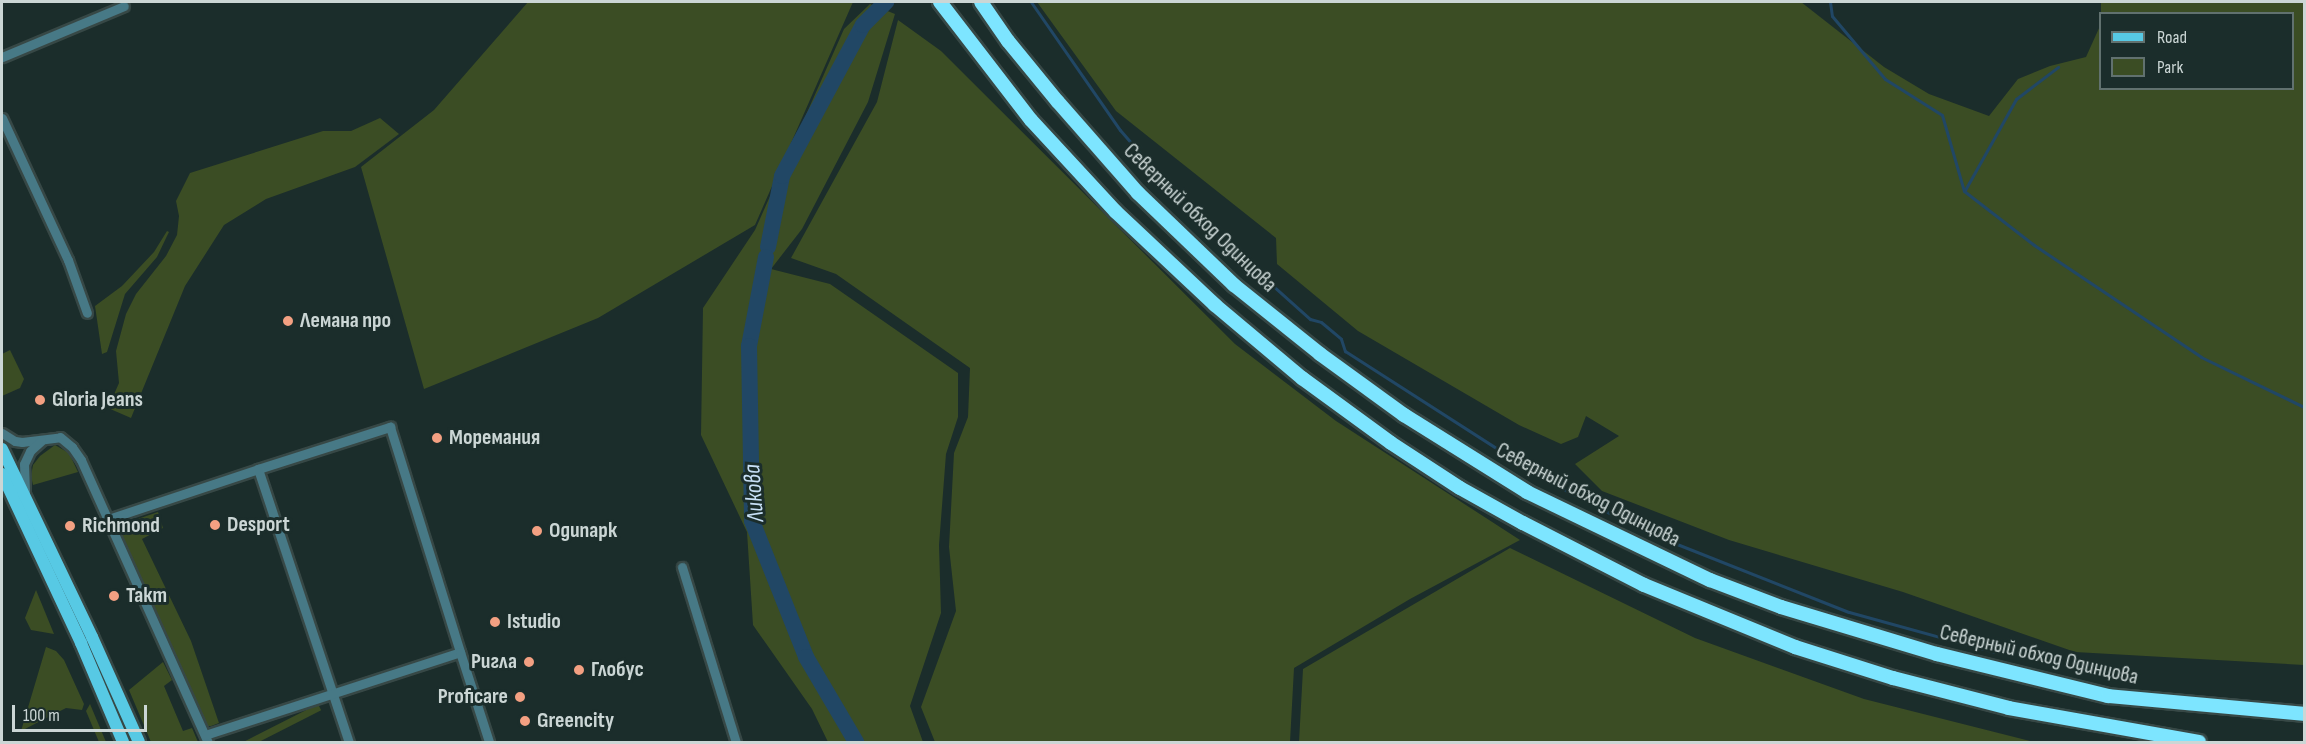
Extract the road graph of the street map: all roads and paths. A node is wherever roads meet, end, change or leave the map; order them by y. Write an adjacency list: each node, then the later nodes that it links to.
1 (940, 2): 24 (highway)
2 (981, 2): 17 (highway, Северный обход Одинцова)
3 (124, 6): 4 (street)
4 (2, 57)
5 (2, 118): 6 (street)
6 (87, 313)
7 (2, 433): 8 (street)
8 (40, 441): 12 (street); 13 (street)
9 (2, 449): 12 (main road)
10 (258, 469): 13 (street); 15 (street); 16 (street)
11 (2, 474): 19 (main road)
12 (25, 499): 20 (main road)
13 (108, 519): 18 (street)
14 (682, 567): 23 (street)
15 (460, 652): 16 (street); 22 (street)
16 (333, 693): 18 (street); 21 (street)
17 (2304, 714)
18 (207, 739)
19 (123, 742)
20 (139, 742)
21 (349, 742)
22 (489, 742)
23 (736, 742)
24 (2199, 742)

